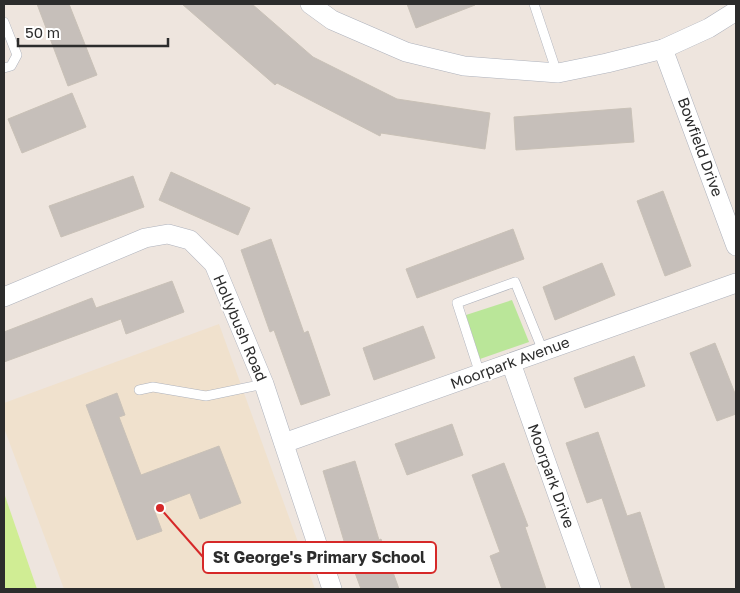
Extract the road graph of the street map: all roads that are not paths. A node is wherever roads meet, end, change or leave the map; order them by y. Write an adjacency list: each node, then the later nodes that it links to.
1 (310, 4): 7 (street)
2 (534, 4): 7 (lane)
3 (736, 11): 5 (street)
4 (4, 22): 6 (lane)
5 (663, 49): 7 (street); 8 (street, Bowfield Drive)
6 (4, 68)
7 (558, 73)
8 (736, 246)
9 (736, 283): 11 (street, Moorpark Avenue)
10 (4, 297): 14 (street, Hollybush Road)
11 (543, 351): 12 (street, Moorpark Avenue); 13 (lane)
12 (511, 363): 13 (street, Moorpark Avenue); 18 (street, Moorpark Drive)
13 (480, 374): 16 (street, Moorpark Avenue)
14 (264, 384): 15 (lane); 16 (street, Hollybush Road)
15 (139, 390)
16 (284, 443): 17 (street, Hollybush Road)
17 (332, 589)
18 (591, 589)

